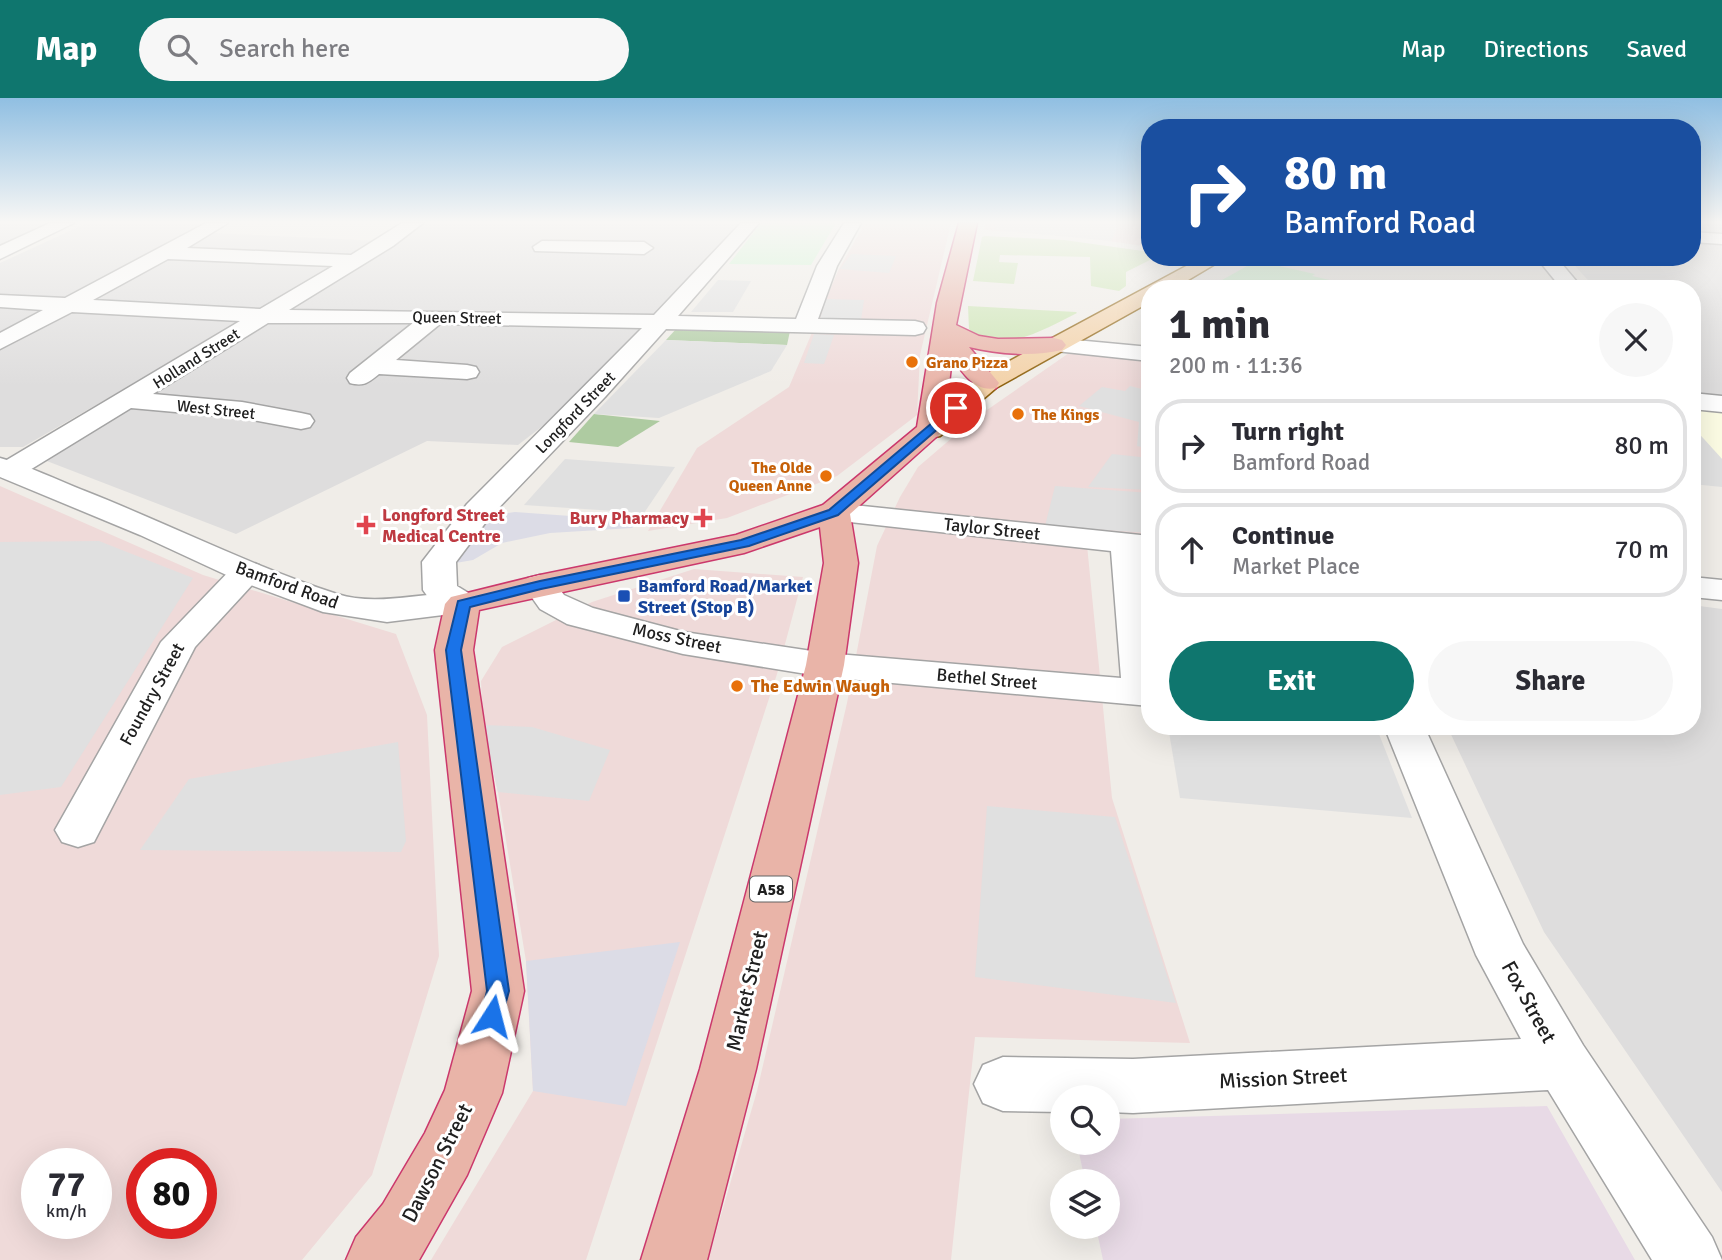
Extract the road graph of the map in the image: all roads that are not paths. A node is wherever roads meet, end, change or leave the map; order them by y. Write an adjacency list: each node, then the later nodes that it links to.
1 (123, 277): 8 (street)
2 (327, 277): 9 (street, Holland Street)
3 (701, 277): 11 (street, Longford Street)
4 (823, 277): 12 (street)
5 (954, 277): 14 (highway)
6 (1141, 298): 16 (main road)
7 (0, 301): 8 (street, Queen Street)
8 (70, 305): 9 (street, Queen Street); 15 (street)
9 (262, 316): 10 (street, Queen Street); 20 (street, Holland Street)
10 (435, 317): 11 (street, Queen Street); 18 (street)
11 (660, 322): 12 (street, Queen Street); 33 (street, Longford Street)
12 (805, 324): 13 (street, Queen Street)
13 (915, 328)
14 (946, 329): 16 (highway); 19 (highway); 24 (highway)
15 (0, 342)
16 (1054, 345): 17 (street); 19 (main road)
17 (1141, 353)
18 (467, 372)
19 (988, 383): 24 (main road)
20 (130, 400): 23 (street, West Street); 25 (street, Holland Street)
21 (1701, 402): 22 (street)
22 (1722, 404)
23 (301, 421)
24 (930, 430): 26 (highway)
25 (5, 469): 28 (street, Bamford Road)
26 (834, 512): 27 (street, Taylor Street); 29 (highway, Bamford Road); 34 (highway, Market Street / A58)
27 (1138, 545): 32 (street)
28 (247, 572): 33 (street, Bamford Road); 37 (street, Foundry Street)
29 (540, 585): 33 (highway, Bamford Road); 34 (street, Moss Street)
30 (1701, 588): 31 (street)
31 (1722, 590)
32 (1141, 600)
33 (463, 604): 40 (highway, Dawson Street)
34 (825, 664): 35 (street, Bethel Street); 41 (highway, Market Street / A58)
35 (1141, 693)
36 (1408, 735): 38 (street, Fox Street)
37 (79, 830)
38 (1563, 1063): 39 (street, Mission Street); 42 (street, Fox Street)
39 (1003, 1084)
40 (379, 1260)
41 (674, 1260)
42 (1689, 1260)

